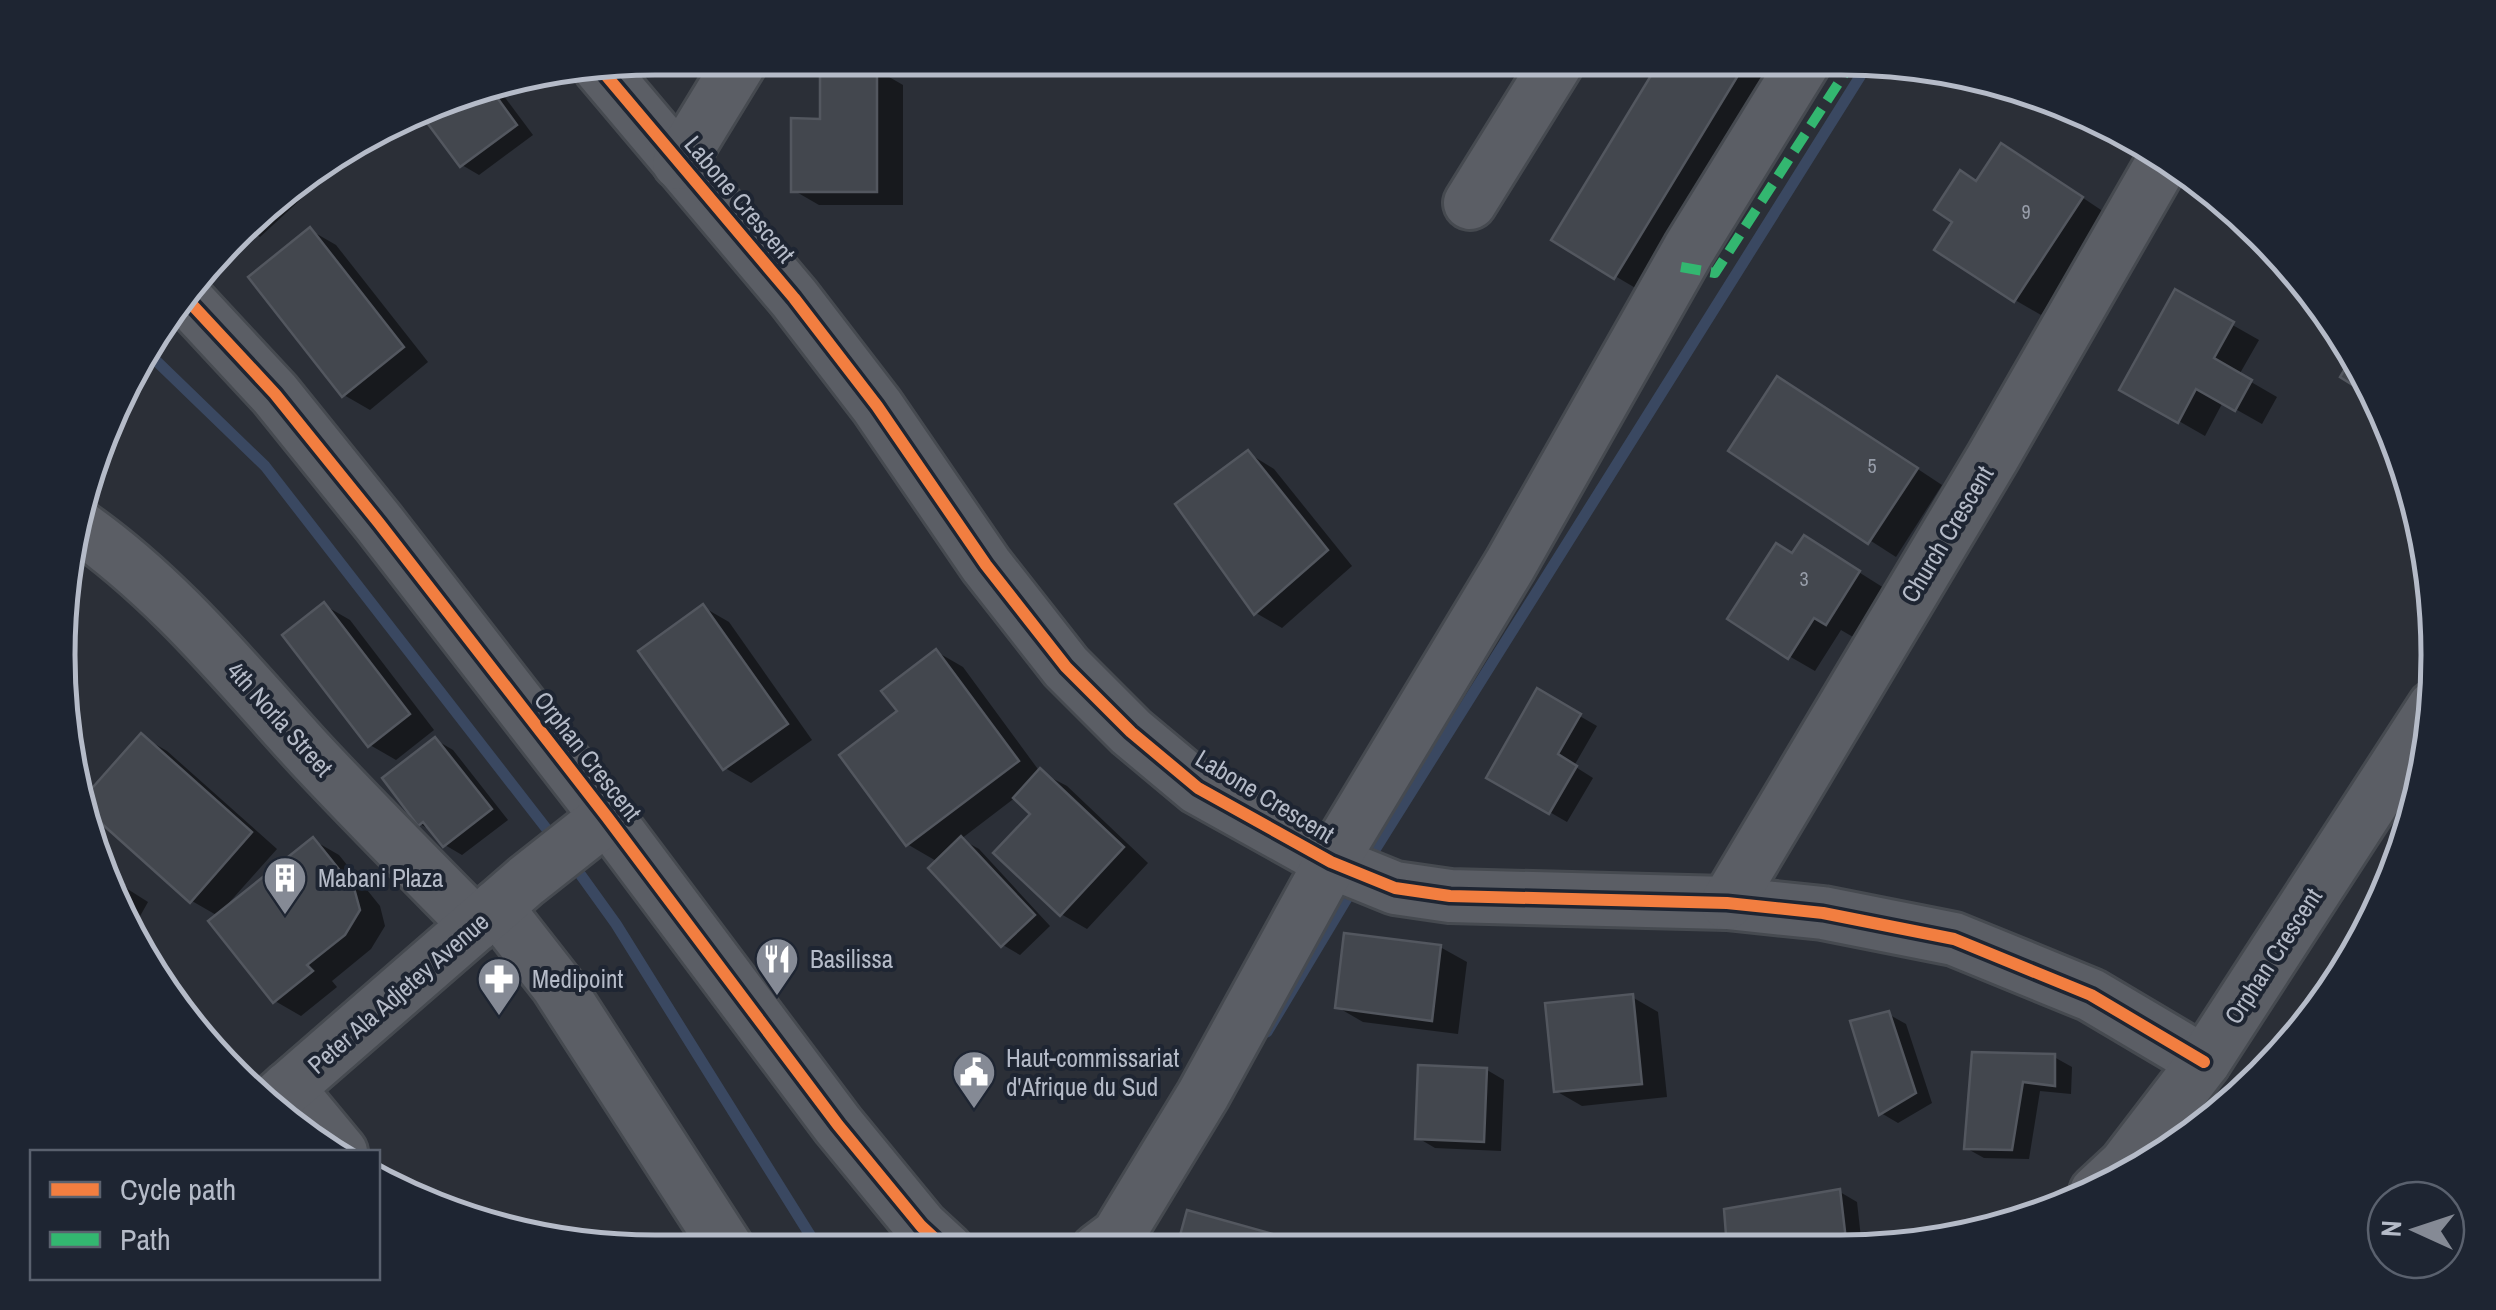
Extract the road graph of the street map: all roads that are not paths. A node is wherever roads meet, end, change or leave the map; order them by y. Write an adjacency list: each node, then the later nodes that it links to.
1 (733, 75): 5 (street)
2 (1550, 75): 7 (street)
3 (1796, 75): 12 (street)
4 (607, 77): 5 (street, Labone Crescent)
5 (679, 162): 12 (street, Labone Crescent)
6 (2158, 170): 13 (street, Church Crescent)
7 (1470, 204)
8 (193, 305): 11 (street, Orphan Crescent)
9 (88, 532): 14 (street, 4th Norla Street)
10 (2415, 736): 15 (street, Orphan Crescent)
11 (596, 826): 14 (street, Peter Ala Adjetey Avenue); 19 (street, Orphan Crescent)
12 (1331, 862): 13 (street, Labone Crescent); 20 (street)
13 (1727, 902): 15 (street, Labone Crescent)
14 (500, 904): 16 (street, Peter Ala Adjetey Avenue); 18 (street, 4th Norla Street)
15 (2204, 1062): 17 (street, Orphan Crescent)
16 (279, 1096)
17 (2133, 1156)
18 (719, 1235)
19 (931, 1235)
20 (1117, 1235)

